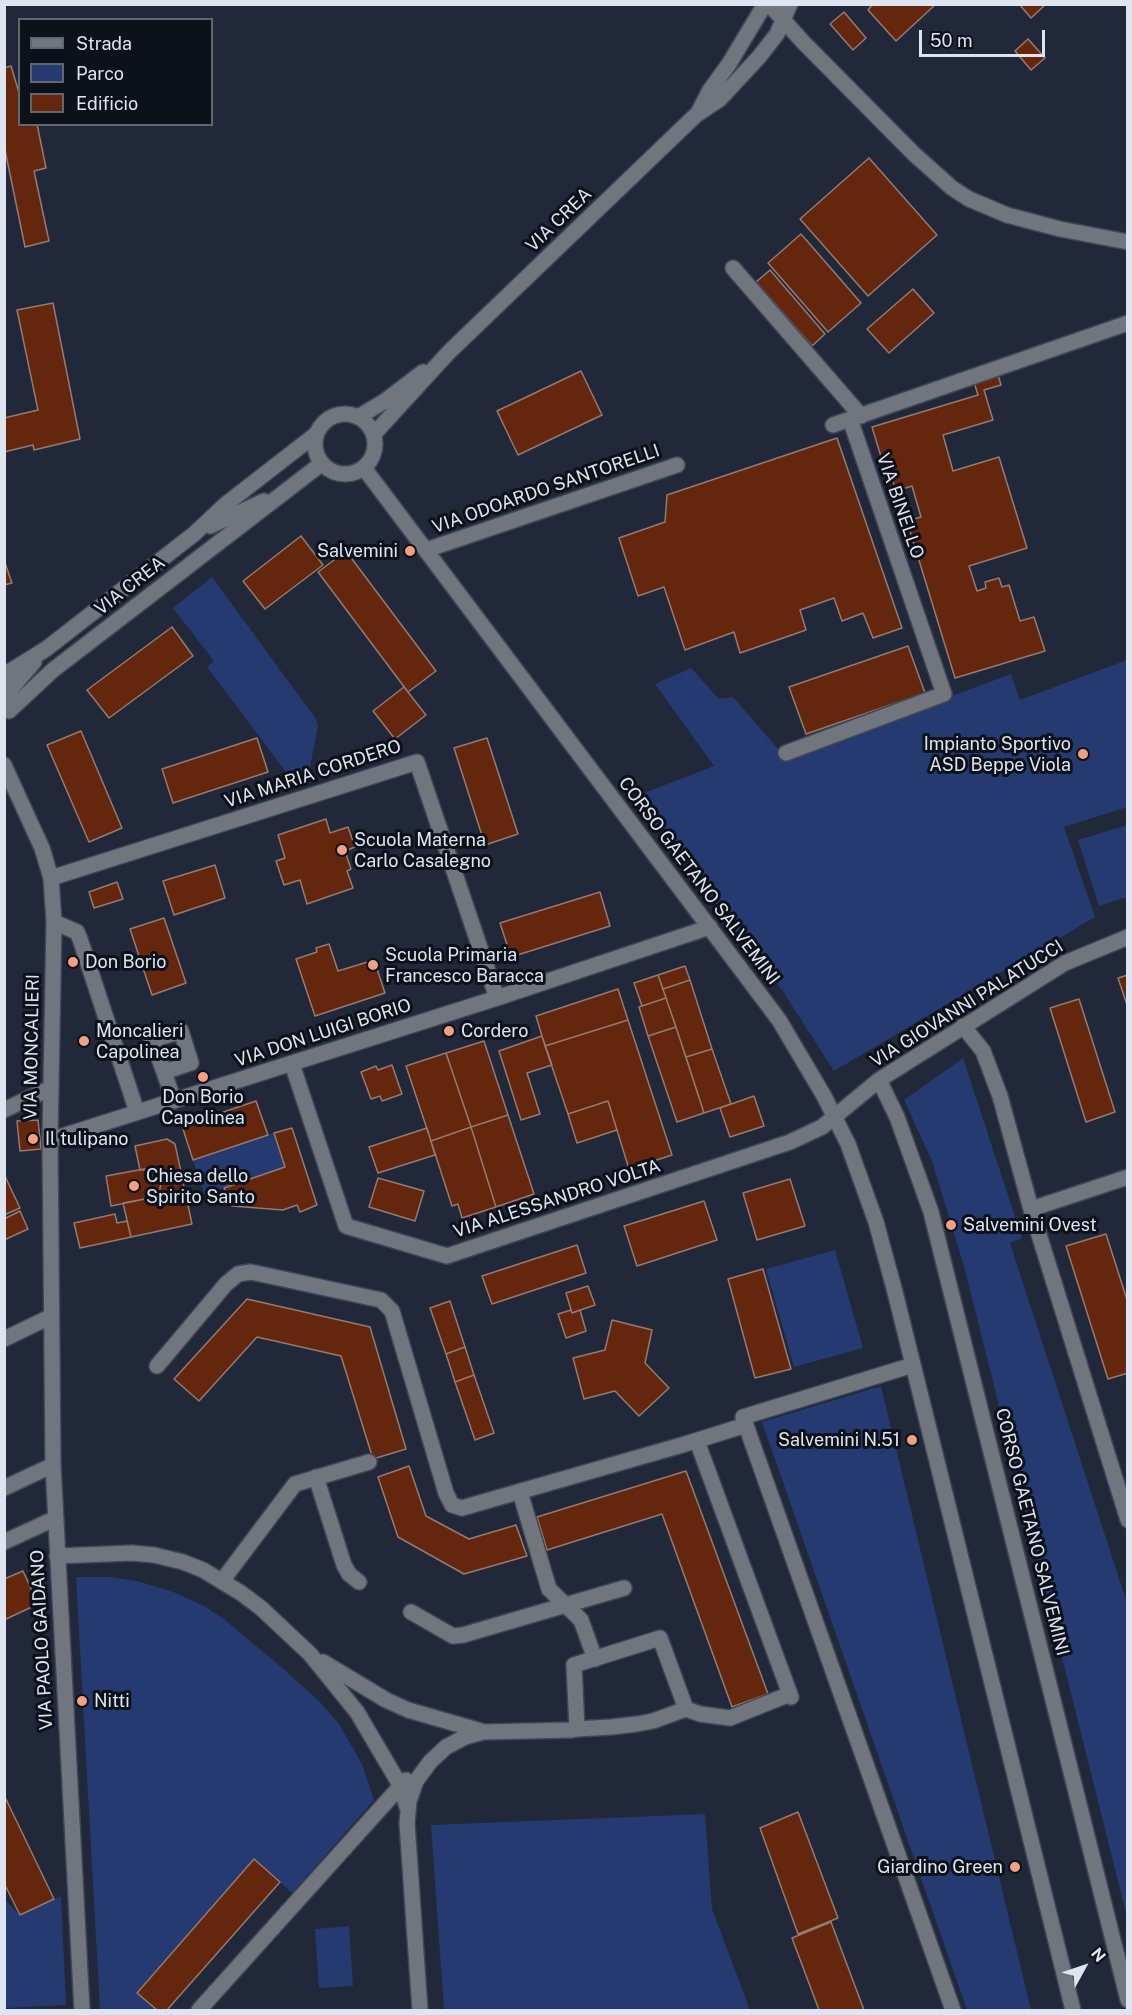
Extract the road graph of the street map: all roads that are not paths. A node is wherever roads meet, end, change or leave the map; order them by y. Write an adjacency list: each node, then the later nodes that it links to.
1 (767, 4): 3 (street); 4 (street, VIA CREA)
2 (790, 4): 3 (street, VIA CREA)
3 (784, 21): 4 (street, VIA CREA); 5 (street)
4 (696, 115): 8 (street, VIA CREA)
5 (1128, 242)
6 (733, 268): 10 (street)
7 (1128, 323): 10 (street)
8 (449, 352): 9 (street, VIA CREA); 13 (street, VIA CREA)
9 (358, 417): 12 (street); 13 (street)
10 (855, 417): 11 (street); 23 (street, VIA BINELLO)
11 (833, 425)
12 (315, 435): 14 (street); 18 (street, VIA CREA)
13 (374, 435): 16 (street)
14 (321, 464): 16 (street); 17 (street, VIA CREA)
15 (677, 465): 19 (street, VIA ODOARDO SANTORELLI)
16 (364, 468): 19 (street, CORSO GAETANO SALVEMINI)
17 (279, 495): 18 (street, VIA CREA); 22 (street, VIA CREA)
18 (194, 534): 20 (street, VIA CREA)
19 (426, 550): 27 (street, CORSO GAETANO SALVEMINI)
20 (46, 649): 21 (street, VIA CREA); 22 (street, VIA CREA)
21 (4, 675)
22 (6, 707)
23 (786, 753)
24 (4, 765): 25 (street, VIA MONCALIERI)
25 (51, 878): 26 (street, VIA MONCALIERI); 29 (street, VIA MARIA CORDERO)
26 (54, 922): 34 (street, VIA MONCALIERI); 37 (street)
27 (710, 927): 29 (street, VIA DON LUIGI BORIO); 38 (street, CORSO GAETANO SALVEMINI)
28 (1128, 937): 30 (street, VIA GIOVANNI PALATUCCI)
29 (497, 998): 31 (street, VIA DON LUIGI BORIO)
30 (963, 1026): 33 (street, VIA GIOVANNI PALATUCCI); 41 (street)
31 (292, 1064): 35 (street, VIA DON LUIGI BORIO); 38 (street, VIA ALESSANDRO VOLTA)
32 (164, 1072): 35 (street)
33 (879, 1080): 38 (street, VIA GIOVANNI PALATUCCI); 70 (street, CORSO GAETANO SALVEMINI)
34 (51, 1088): 36 (street); 39 (street, VIA MONCALIERI)
35 (174, 1101): 37 (street, VIA DON LUIGI BORIO)
36 (4, 1110)
37 (136, 1112): 39 (street, VIA DON LUIGI BORIO)
38 (835, 1116): 44 (street, CORSO GAETANO SALVEMINI)
39 (50, 1140): 42 (street, VIA MONCALIERI)
40 (1127, 1178): 41 (street)
41 (1031, 1209): 54 (street)
42 (50, 1317): 43 (street); 49 (street, VIA PAOLO GAIDANO)
43 (4, 1339)
44 (913, 1365): 46 (street); 75 (street, CORSO GAETANO SALVEMINI)
45 (157, 1366): 52 (street)
46 (746, 1425): 47 (street); 74 (street)
47 (697, 1441): 52 (street); 64 (street)
48 (369, 1462): 50 (street)
49 (53, 1465): 51 (street); 53 (street, VIA PAOLO GAIDANO)
50 (316, 1477): 57 (street); 58 (street)
51 (4, 1488)
52 (520, 1492): 60 (street)
53 (56, 1518): 55 (street); 56 (street, VIA PAOLO GAIDANO)
54 (1128, 1520)
55 (4, 1542)
56 (57, 1556): 57 (street); 71 (street, VIA PAOLO GAIDANO)
57 (222, 1581): 62 (street)
58 (359, 1582)
59 (624, 1588): 60 (street)
60 (566, 1605): 61 (street); 63 (street)
61 (411, 1612)
62 (310, 1654): 66 (street); 68 (street)
63 (595, 1659): 64 (street); 65 (street)
64 (687, 1709): 65 (street)
65 (577, 1729): 66 (street)
66 (483, 1732): 67 (street)
67 (430, 1762): 68 (street); 69 (street)
68 (400, 1785): 69 (street); 72 (street)
69 (408, 1810): 73 (street)
70 (1128, 2000)
71 (82, 2010)
72 (198, 2010)
73 (420, 2010)
74 (953, 2010)
75 (1073, 2010)

